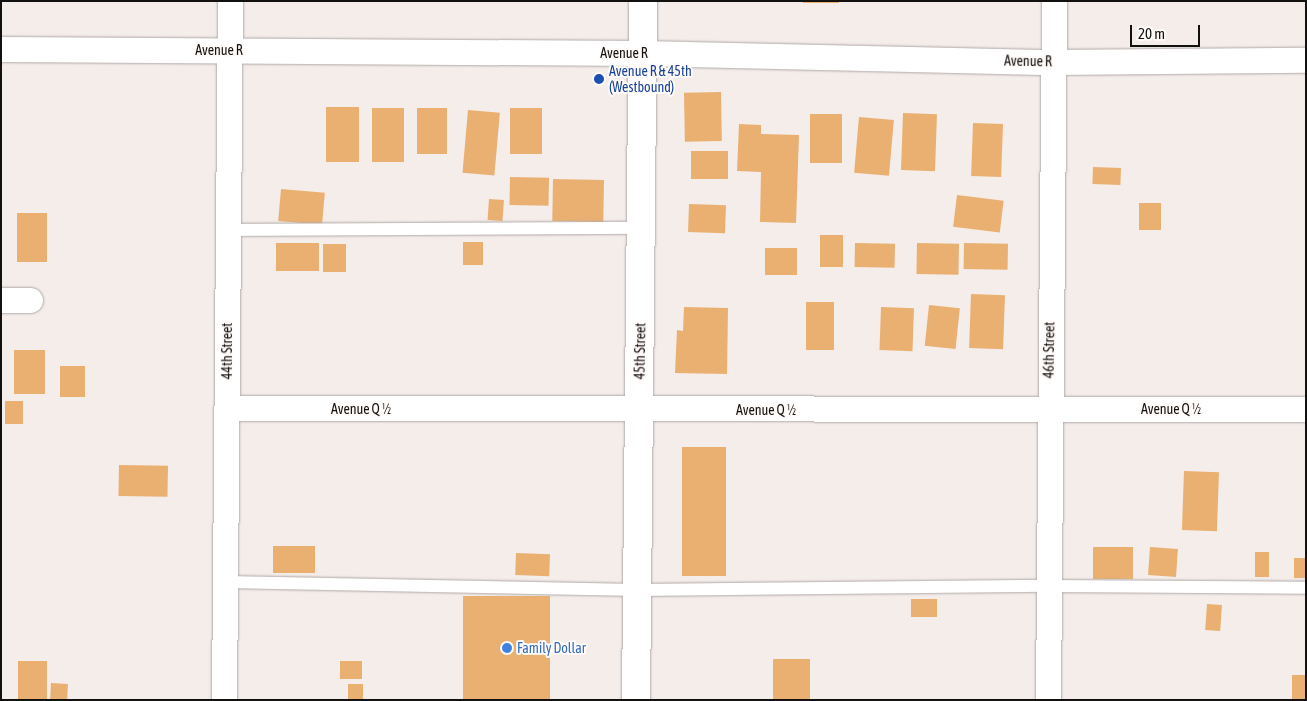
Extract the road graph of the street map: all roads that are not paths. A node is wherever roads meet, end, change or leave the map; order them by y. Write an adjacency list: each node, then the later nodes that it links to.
1 (230, 1): 5 (street, 44th Street)
2 (643, 1): 6 (main road, 45th Street)
3 (1054, 1): 8 (street, 46th Street)
4 (1, 49): 5 (street, Avenue R)
5 (229, 50): 6 (street, Avenue R); 10 (street, 44th Street)
6 (643, 53): 8 (street, Avenue R); 9 (main road, 45th Street)
7 (1306, 60): 8 (street, Avenue R)
8 (1052, 62): 14 (street, 46th Street)
9 (642, 228): 10 (lane); 15 (main road, 45th Street)
10 (228, 230): 13 (street, 44th Street)
11 (1, 300): 12 (street)
12 (30, 300)
13 (227, 408): 15 (street, Avenue Q ½); 17 (street, 44th Street)
14 (1048, 409): 15 (street, Avenue Q ½); 16 (street, Avenue Q ½); 18 (street, 46th Street)
15 (640, 410): 20 (main road, 45th Street)
16 (1306, 410)
17 (225, 582): 20 (lane); 21 (street, 44th Street)
18 (1048, 586): 19 (lane); 20 (lane); 23 (street, 46th Street)
19 (1306, 588)
20 (637, 590): 22 (main road, 45th Street)
21 (224, 700)
22 (636, 700)
23 (1048, 700)

